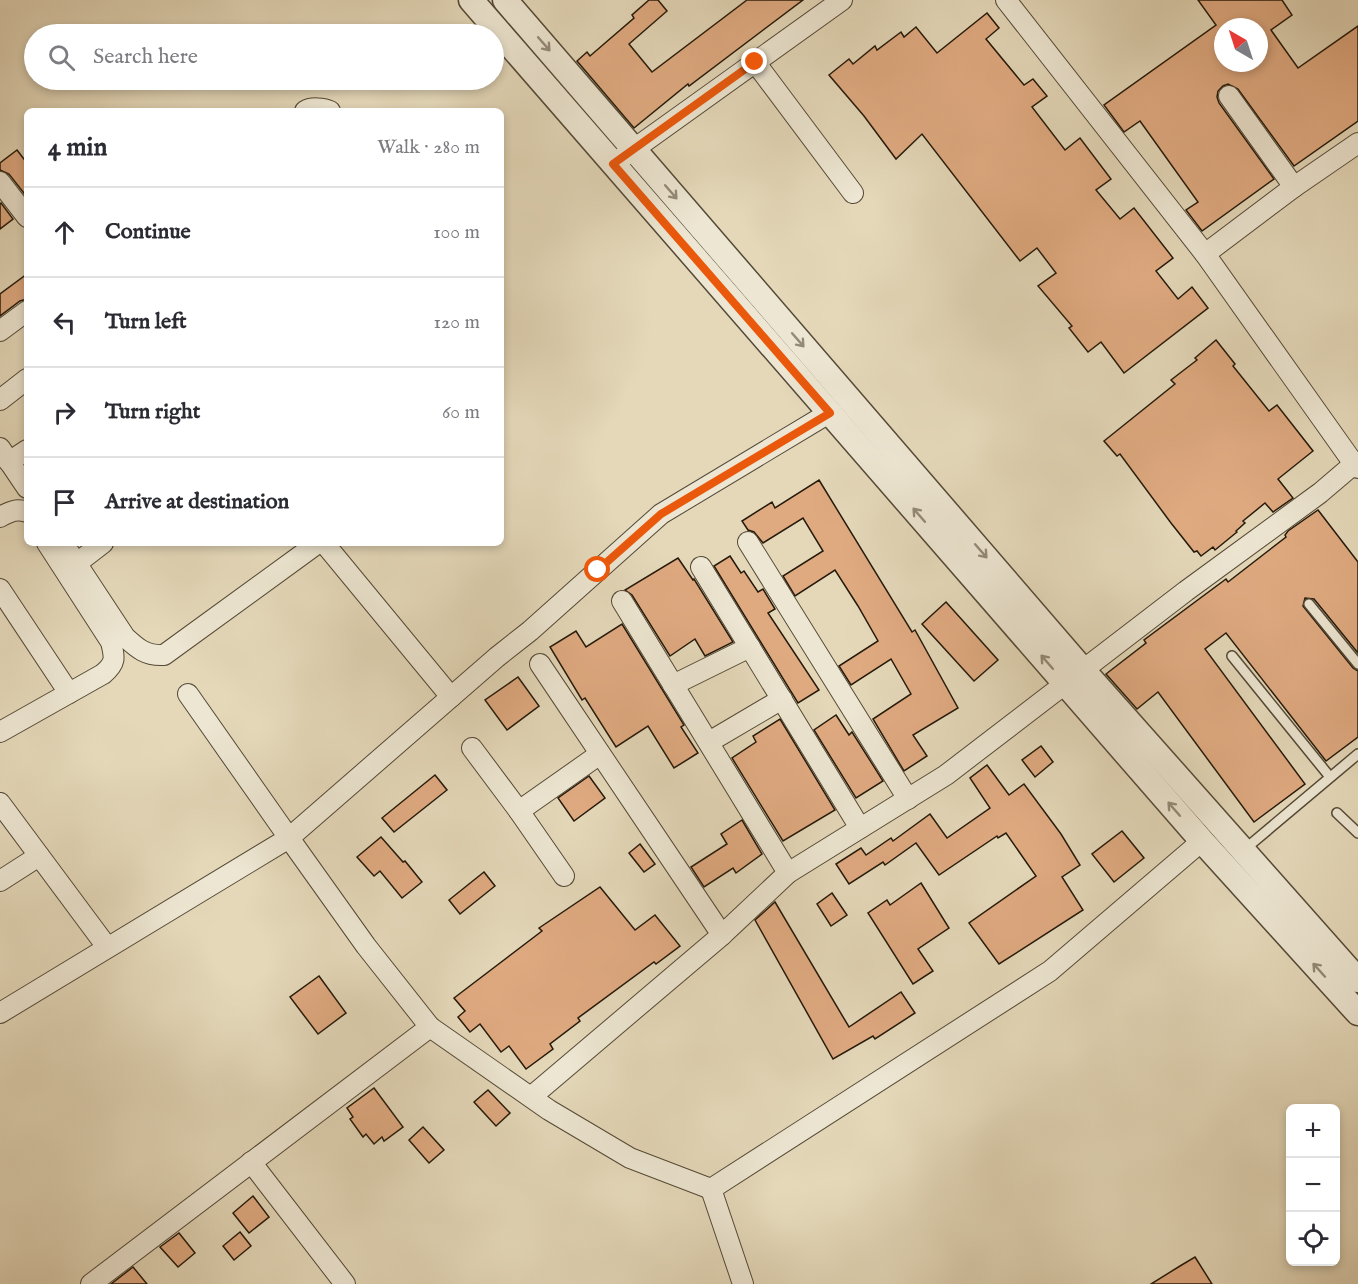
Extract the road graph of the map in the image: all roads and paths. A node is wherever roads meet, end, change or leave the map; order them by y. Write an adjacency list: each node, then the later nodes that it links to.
1 (471, 0): 5 (street)
2 (505, 0): 10 (street, one-way to 10)
3 (842, 0): 7 (street)
4 (1006, 0): 16 (street)
5 (492, 24)
6 (504, 38): 11 (street)
7 (755, 62): 10 (street); 14 (street)
8 (1229, 96): 13 (street)
9 (1358, 143): 13 (street)
10 (634, 149): 11 (street); 43 (street, one-way to 43)
11 (613, 164): 21 (street)
12 (0, 182): 15 (street)
13 (1294, 187): 16 (street)
14 (854, 193)
15 (24, 213)
16 (1205, 254): 24 (street)
17 (24, 313): 18 (street)
18 (0, 331)
19 (24, 381): 20 (street)
20 (0, 400)
21 (830, 413): 43 (street, one-way to 21); 47 (street)
22 (24, 451): 23 (street)
23 (5, 455): 25 (street)
24 (1356, 466): 43 (street)
25 (24, 484)
26 (24, 511): 27 (street)
27 (0, 517)
28 (748, 542): 55 (street)
29 (49, 546): 45 (street)
30 (65, 546): 34 (street)
31 (99, 546): 34 (street)
32 (314, 546): 34 (street)
33 (326, 546): 47 (street)
34 (76, 563)
35 (701, 567): 39 (street)
36 (1, 594): 45 (street)
37 (622, 601): 44 (street)
38 (1309, 604): 42 (lane)
39 (750, 647): 44 (street); 48 (street)
40 (1232, 656): 54 (lane)
41 (540, 664): 52 (street)
42 (1358, 664)
43 (1075, 677): 55 (street); 62 (street, one-way to 43); 63 (street)
44 (674, 685): 50 (street)
45 (69, 693): 49 (street)
46 (189, 694): 61 (street)
47 (451, 697): 61 (street)
48 (782, 699): 50 (street); 59 (street)
49 (0, 732)
50 (709, 742): 65 (street)
51 (472, 748): 57 (street)
52 (600, 754): 57 (street); 68 (street)
53 (1358, 754): 54 (lane)
54 (1330, 777): 63 (lane)
55 (908, 800): 59 (street)
56 (1, 805): 64 (street)
57 (519, 811): 66 (street)
58 (1337, 813): 60 (lane)
59 (860, 828): 65 (street)
60 (1358, 833)
61 (289, 838): 69 (street); 73 (street)
62 (1202, 841): 72 (street, one-way to 62); 76 (street)
63 (1242, 850): 70 (street)
64 (39, 856): 67 (street); 69 (street)
65 (788, 873): 68 (street)
66 (564, 876)
67 (0, 881)
68 (722, 935): 74 (street)
69 (107, 947): 71 (street)
70 (1358, 980)
71 (0, 1013)
72 (1358, 1013)
73 (430, 1027): 74 (street); 75 (street)
74 (531, 1097): 76 (street)
75 (251, 1162): 77 (street); 78 (street)
76 (711, 1189): 79 (street)
77 (91, 1284)
78 (345, 1284)
79 (743, 1284)

